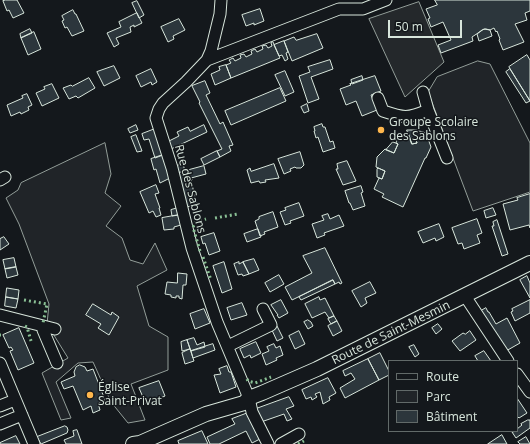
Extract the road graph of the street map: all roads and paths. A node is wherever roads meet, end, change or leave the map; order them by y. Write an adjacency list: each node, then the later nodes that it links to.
1 (222, 0): 3 (street, Rue des Sablons)
2 (386, 0): 3 (street)
3 (207, 60): 12 (street, Rue des Sablons)
4 (423, 92): 6 (street)
5 (378, 98): 6 (street)
6 (428, 110): 7 (street)
7 (447, 158)
8 (530, 263): 9 (main road, Route de Saint-Mesmin)
9 (466, 296): 13 (street); 18 (main road, Route de Saint-Mesmin)
10 (263, 309): 12 (street)
11 (0, 315): 14 (street)
12 (228, 346): 18 (street, Rue des Sablons)
13 (507, 360)
14 (57, 362)
15 (0, 363): 19 (street)
16 (518, 375): 17 (street)
17 (530, 392)
18 (250, 398): 25 (main road, Route de Saint-Mesmin); 26 (street, Rue des Sablons)
19 (16, 400): 20 (street); 21 (street)
20 (0, 406)
21 (22, 415): 22 (street); 24 (street)
22 (0, 424)
23 (299, 434): 27 (street)
24 (34, 444)
25 (133, 444)
26 (268, 444)
27 (281, 444)

